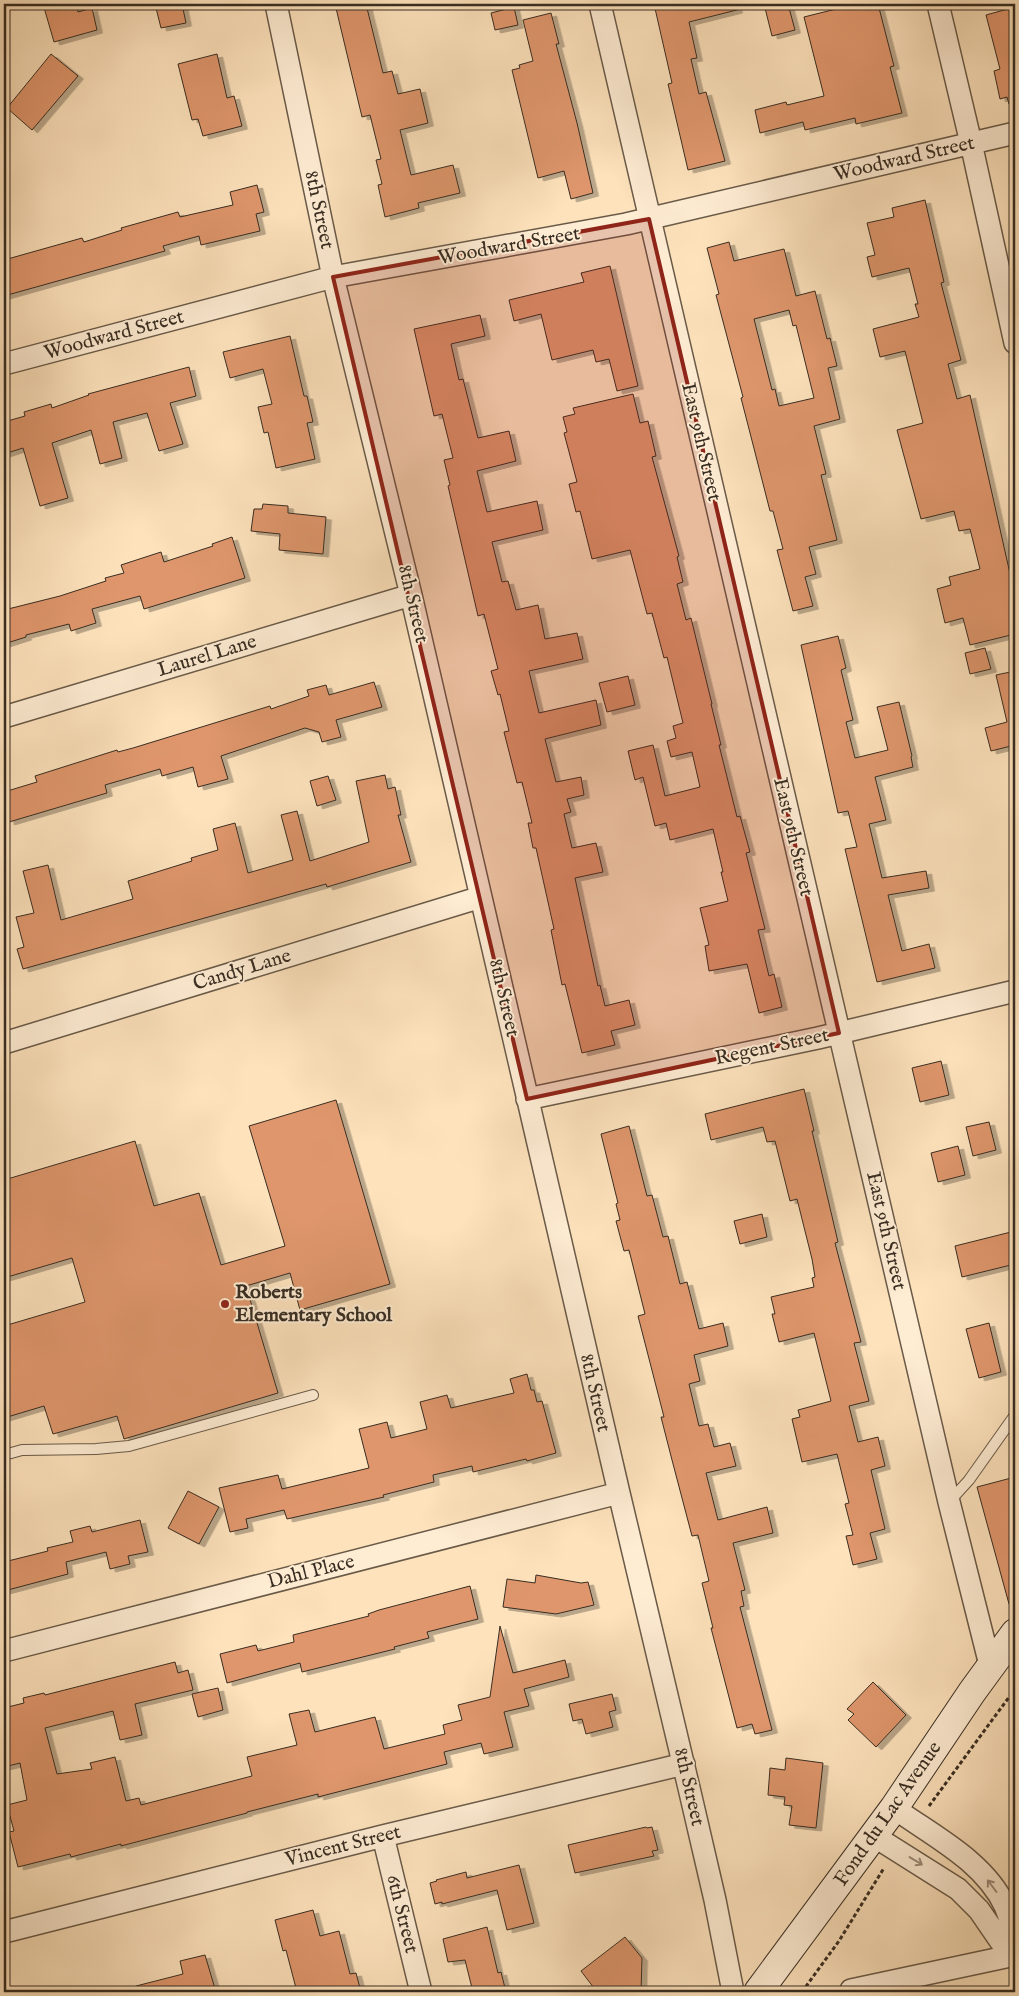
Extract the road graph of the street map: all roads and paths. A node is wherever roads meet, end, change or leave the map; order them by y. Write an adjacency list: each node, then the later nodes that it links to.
1 (276, 4): 7 (street, 8th Street)
2 (600, 4): 6 (street, East 9th Street)
3 (938, 4): 5 (street)
4 (1015, 133): 5 (street, Woodward Street)
5 (971, 143): 6 (street, Woodward Street); 8 (street)
6 (649, 218): 7 (street, Woodward Street); 14 (street, East 9th Street)
7 (333, 277): 9 (street, Woodward Street); 10 (street, 8th Street)
8 (1015, 343)
9 (4, 364)
10 (411, 595): 11 (street, Laurel Lane); 12 (street, 8th Street)
11 (4, 717)
12 (481, 897): 15 (street, Candy Lane); 16 (street, 8th Street)
13 (1015, 991): 14 (street, Regent Street)
14 (839, 1033): 16 (street, Regent Street); 21 (street, East 9th Street)
15 (4, 1043)
16 (527, 1098): 20 (street, 8th Street)
17 (313, 1395): 19 (lane)
18 (1015, 1415): 21 (lane)
19 (4, 1455)
20 (619, 1493): 23 (street, Dahl Place); 25 (street, 8th Street)
21 (949, 1502): 24 (street, East 9th Street)
22 (1015, 1633): 24 (main road, Fond du Lac Avenue)
23 (4, 1651)
24 (991, 1669): 26 (main road, Fond du Lac Avenue)
25 (684, 1764): 27 (street, Vincent Street); 34 (street, 8th Street)
26 (894, 1808): 28 (main road, Fond du Lac Avenue); 30 (street, one-way to 26)
27 (383, 1836): 29 (street, Vincent Street); 33 (street, 6th Street)
28 (874, 1836): 31 (street, one-way to 31); 35 (main road, Fond du Lac Avenue)
29 (4, 1932)
30 (1015, 1947)
31 (1015, 1955): 32 (street)
32 (851, 1990)
33 (421, 1992)
34 (733, 1992)
35 (758, 1992)

